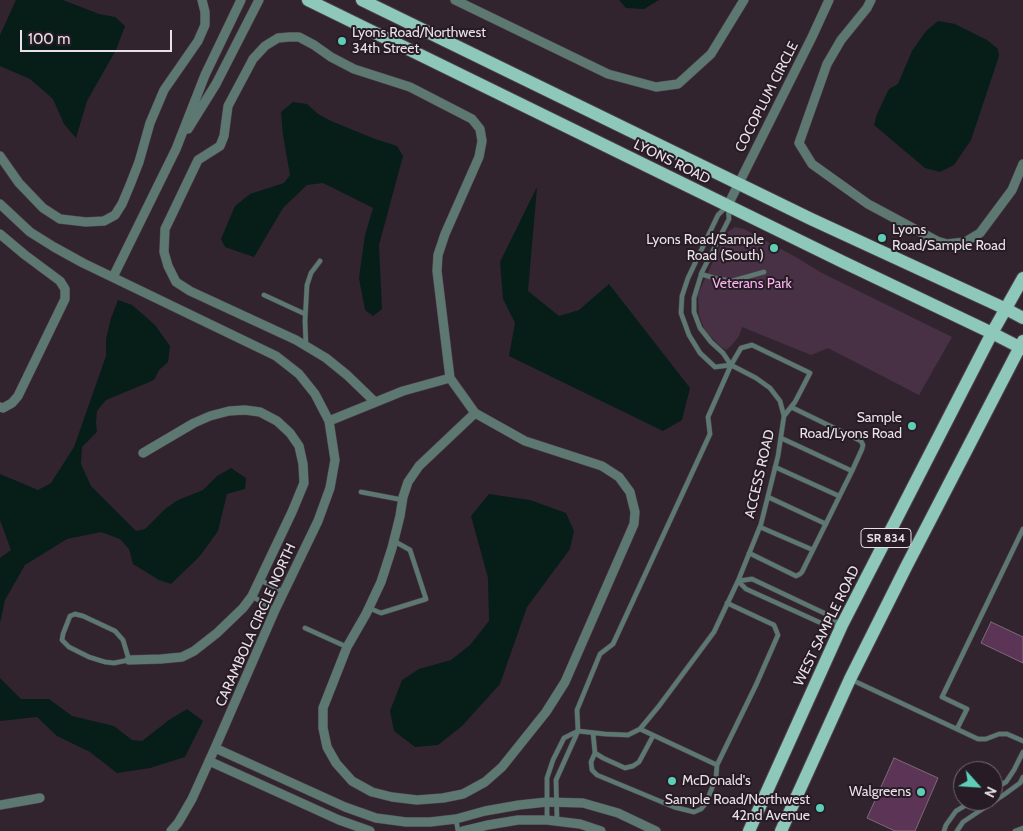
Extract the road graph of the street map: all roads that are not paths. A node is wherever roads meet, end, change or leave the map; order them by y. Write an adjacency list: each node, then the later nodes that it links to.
1 (202, 0): 11 (street)
2 (240, 0): 10 (street)
3 (259, 0): 10 (street)
4 (308, 0): 15 (main road, LYONS ROAD)
5 (362, 0): 13 (main road, LYONS ROAD)
6 (454, 0): 7 (street)
7 (744, 0)
8 (829, 0): 13 (street, COCOPLUM CIRCLE)
9 (872, 0): 12 (street)
10 (176, 149): 20 (street)
11 (0, 156)
12 (1023, 164)
13 (739, 183): 15 (street, COCOPLUM CIRCLE); 23 (main road, LYONS ROAD)
14 (0, 204): 20 (street, CARAMBOLA CIRCLE NORTH)
15 (728, 205): 19 (lane, ACCESS ROAD); 26 (main road, LYONS ROAD); 29 (lane, ACCESS ROAD)
16 (0, 234): 32 (street)
17 (320, 261): 24 (lane)
18 (764, 272): 19 (lane)
19 (702, 274): 29 (lane, ACCESS ROAD)
20 (113, 277): 36 (street, CARAMBOLA CIRCLE NORTH)
21 (1023, 278): 23 (main road, WEST SAMPLE ROAD / SR 834)
22 (264, 295): 24 (lane)
23 (1006, 309): 25 (main road, LYONS ROAD); 26 (main road, WEST SAMPLE ROAD / SR 834)
24 (305, 314): 28 (lane)
25 (1023, 318)
26 (992, 333): 27 (main road, LYONS ROAD); 58 (main road, WEST SAMPLE ROAD / SR 834)
27 (1022, 345): 62 (main road, SR 834)
28 (306, 346): 30 (street); 31 (street)
29 (731, 365): 33 (lane); 35 (lane, ACCESS ROAD); 65 (lane)
30 (450, 378): 31 (street); 34 (street)
31 (376, 402): 36 (street)
32 (0, 407)
33 (791, 407): 35 (lane); 40 (lane)
34 (475, 413): 44 (street); 60 (street)
35 (784, 416): 37 (lane, ACCESS ROAD)
36 (329, 421): 53 (street, CARAMBOLA CIRCLE NORTH)
37 (781, 438): 39 (lane, ACCESS ROAD); 40 (lane)
38 (143, 453): 51 (street)
39 (775, 467): 42 (lane); 43 (lane, ACCESS ROAD)
40 (852, 471): 42 (lane)
41 (361, 492): 44 (lane)
42 (839, 496): 45 (lane)
43 (768, 497): 45 (lane); 46 (lane, ACCESS ROAD)
44 (403, 500): 48 (street)
45 (826, 524): 49 (lane)
46 (760, 527): 49 (lane); 50 (lane, ACCESS ROAD)
47 (1023, 529): 64 (lane)
48 (394, 541): 56 (street); 56 (lane)
49 (813, 550): 50 (lane)
50 (749, 553): 52 (lane, ACCESS ROAD)
51 (260, 580): 53 (lane); 54 (street)
52 (738, 581): 55 (lane, ACCESS ROAD); 58 (lane); 58 (lane)
53 (284, 592): 57 (street, CARAMBOLA CIRCLE NORTH)
54 (252, 596): 57 (lane); 61 (street)
55 (727, 604): 63 (lane, ACCESS ROAD); 73 (lane)
56 (369, 608): 60 (street)
57 (275, 610): 69 (street, CARAMBOLA CIRCLE NORTH)
58 (842, 625): 91 (main road, WEST SAMPLE ROAD / SR 834)
59 (305, 628): 60 (lane)
60 (347, 647)
61 (129, 660): 61 (lane)
62 (850, 679): 64 (lane); 92 (main road, SR 834)
63 (640, 729): 66 (lane); 67 (lane)
64 (957, 730): 68 (lane)
65 (578, 731): 66 (lane); 78 (lane); 78 (lane)
66 (593, 733): 71 (lane)
67 (653, 736): 71 (lane); 73 (lane)
68 (1023, 741)
69 (216, 748): 72 (street, CARAMBOLA CIRCLE NORTH); 81 (street)
70 (1023, 752): 75 (lane)
71 (595, 753): 73 (lane)
72 (209, 762): 85 (street, CARAMBOLA CIRCLE NORTH); 86 (street)
73 (717, 765)
74 (1023, 777): 76 (lane)
75 (1003, 784)
76 (1022, 784): 94 (lane)
77 (40, 798): 79 (street)
78 (552, 802): 81 (street); 82 (lane); 83 (lane); 90 (street)
79 (0, 805)
80 (955, 811): 93 (lane)
81 (456, 819): 87 (lane)
82 (547, 820): 83 (street); 88 (street)
83 (557, 821): 89 (street)
84 (1023, 828): 95 (lane)
85 (171, 831)
86 (370, 831)
87 (458, 831)
88 (463, 831)
89 (601, 831)
90 (656, 831)
91 (749, 831)
92 (781, 831)
93 (944, 831)
94 (957, 831)
95 (1015, 831)

